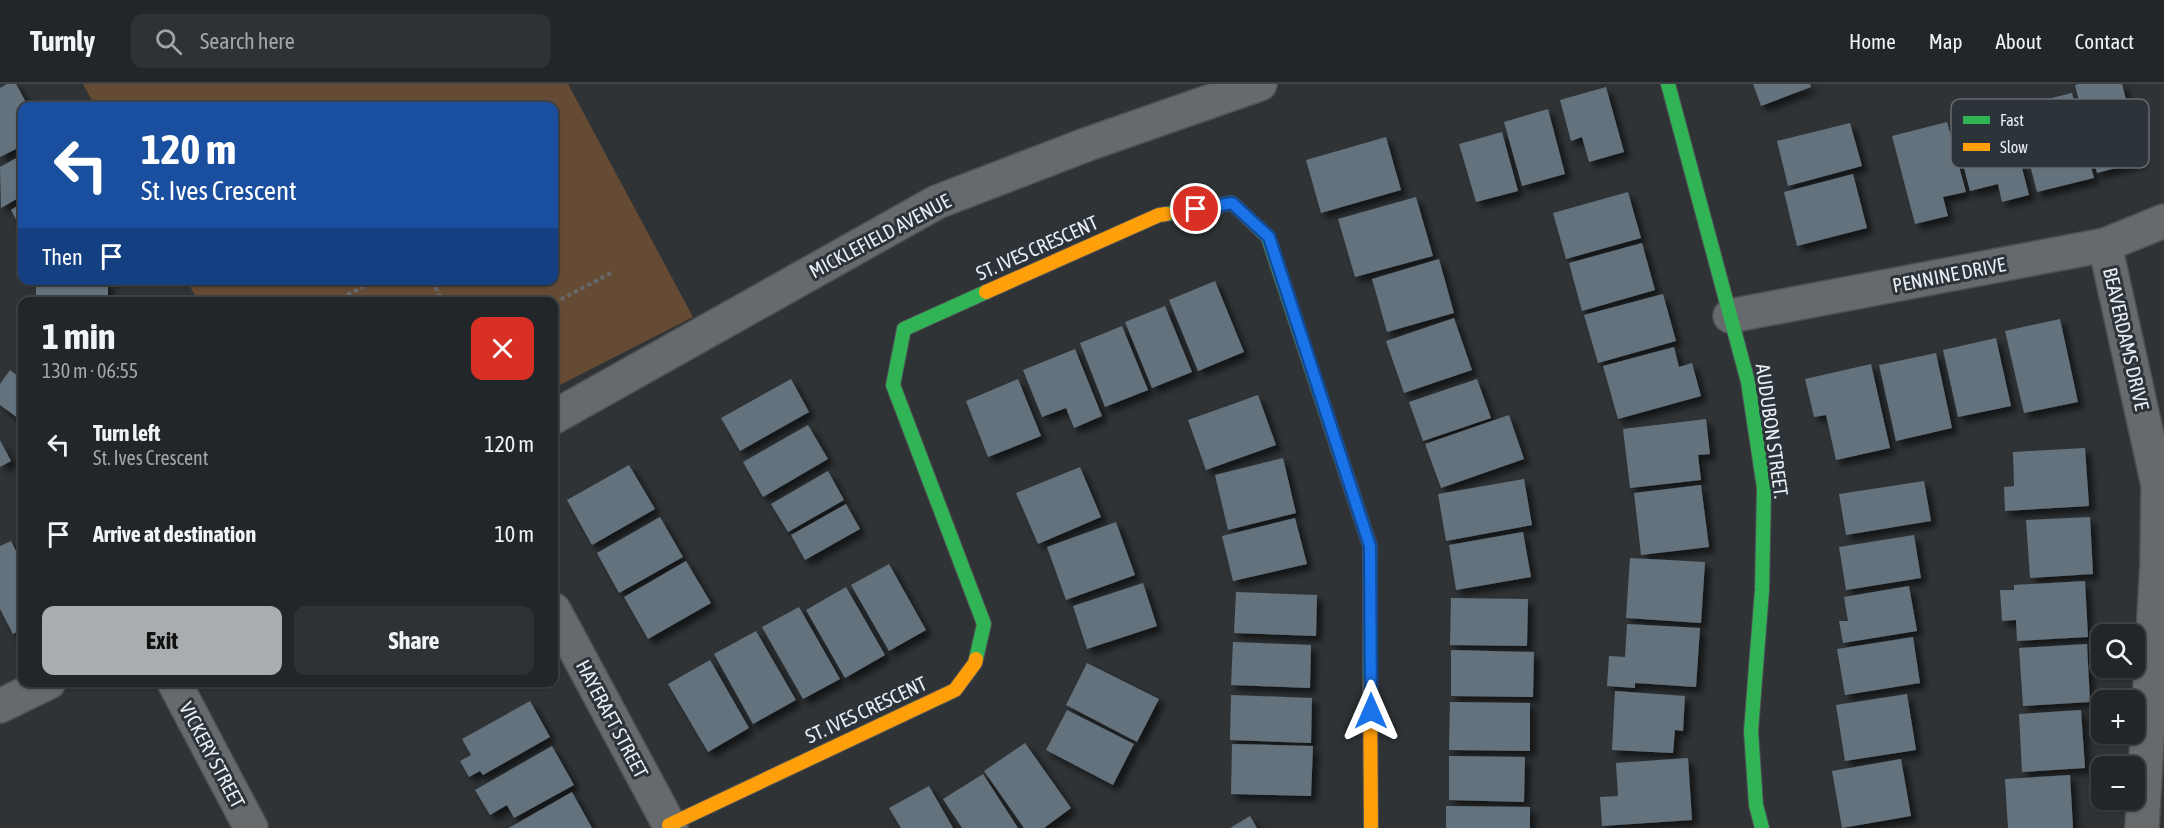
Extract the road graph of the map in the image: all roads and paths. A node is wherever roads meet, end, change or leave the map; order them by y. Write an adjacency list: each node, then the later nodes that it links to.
1 (1260, 84): 10 (street, MICKLEFIELD AVENUE)
2 (1668, 84): 9 (street, AUDUBON STREET.)
3 (2164, 221): 4 (street, PENNINE DRIVE)
4 (2105, 245): 9 (street, PENNINE DRIVE); 19 (street, BEAVERDAMS DRIVE)
5 (611, 273): 8 (path)
6 (367, 285): 7 (path)
7 (347, 297)
8 (558, 301)
9 (1730, 316): 18 (street, AUDUBON STREET.)
10 (558, 415)
11 (558, 617): 15 (street, HAYERAFT STREET)
12 (39, 687): 14 (street)
13 (177, 687): 16 (street, VICKERY STREET)
14 (0, 706)
15 (670, 826): 17 (street, ST. IVES CRESCENT)
16 (251, 828)
17 (1371, 828)
18 (1762, 828)
19 (2142, 828)

